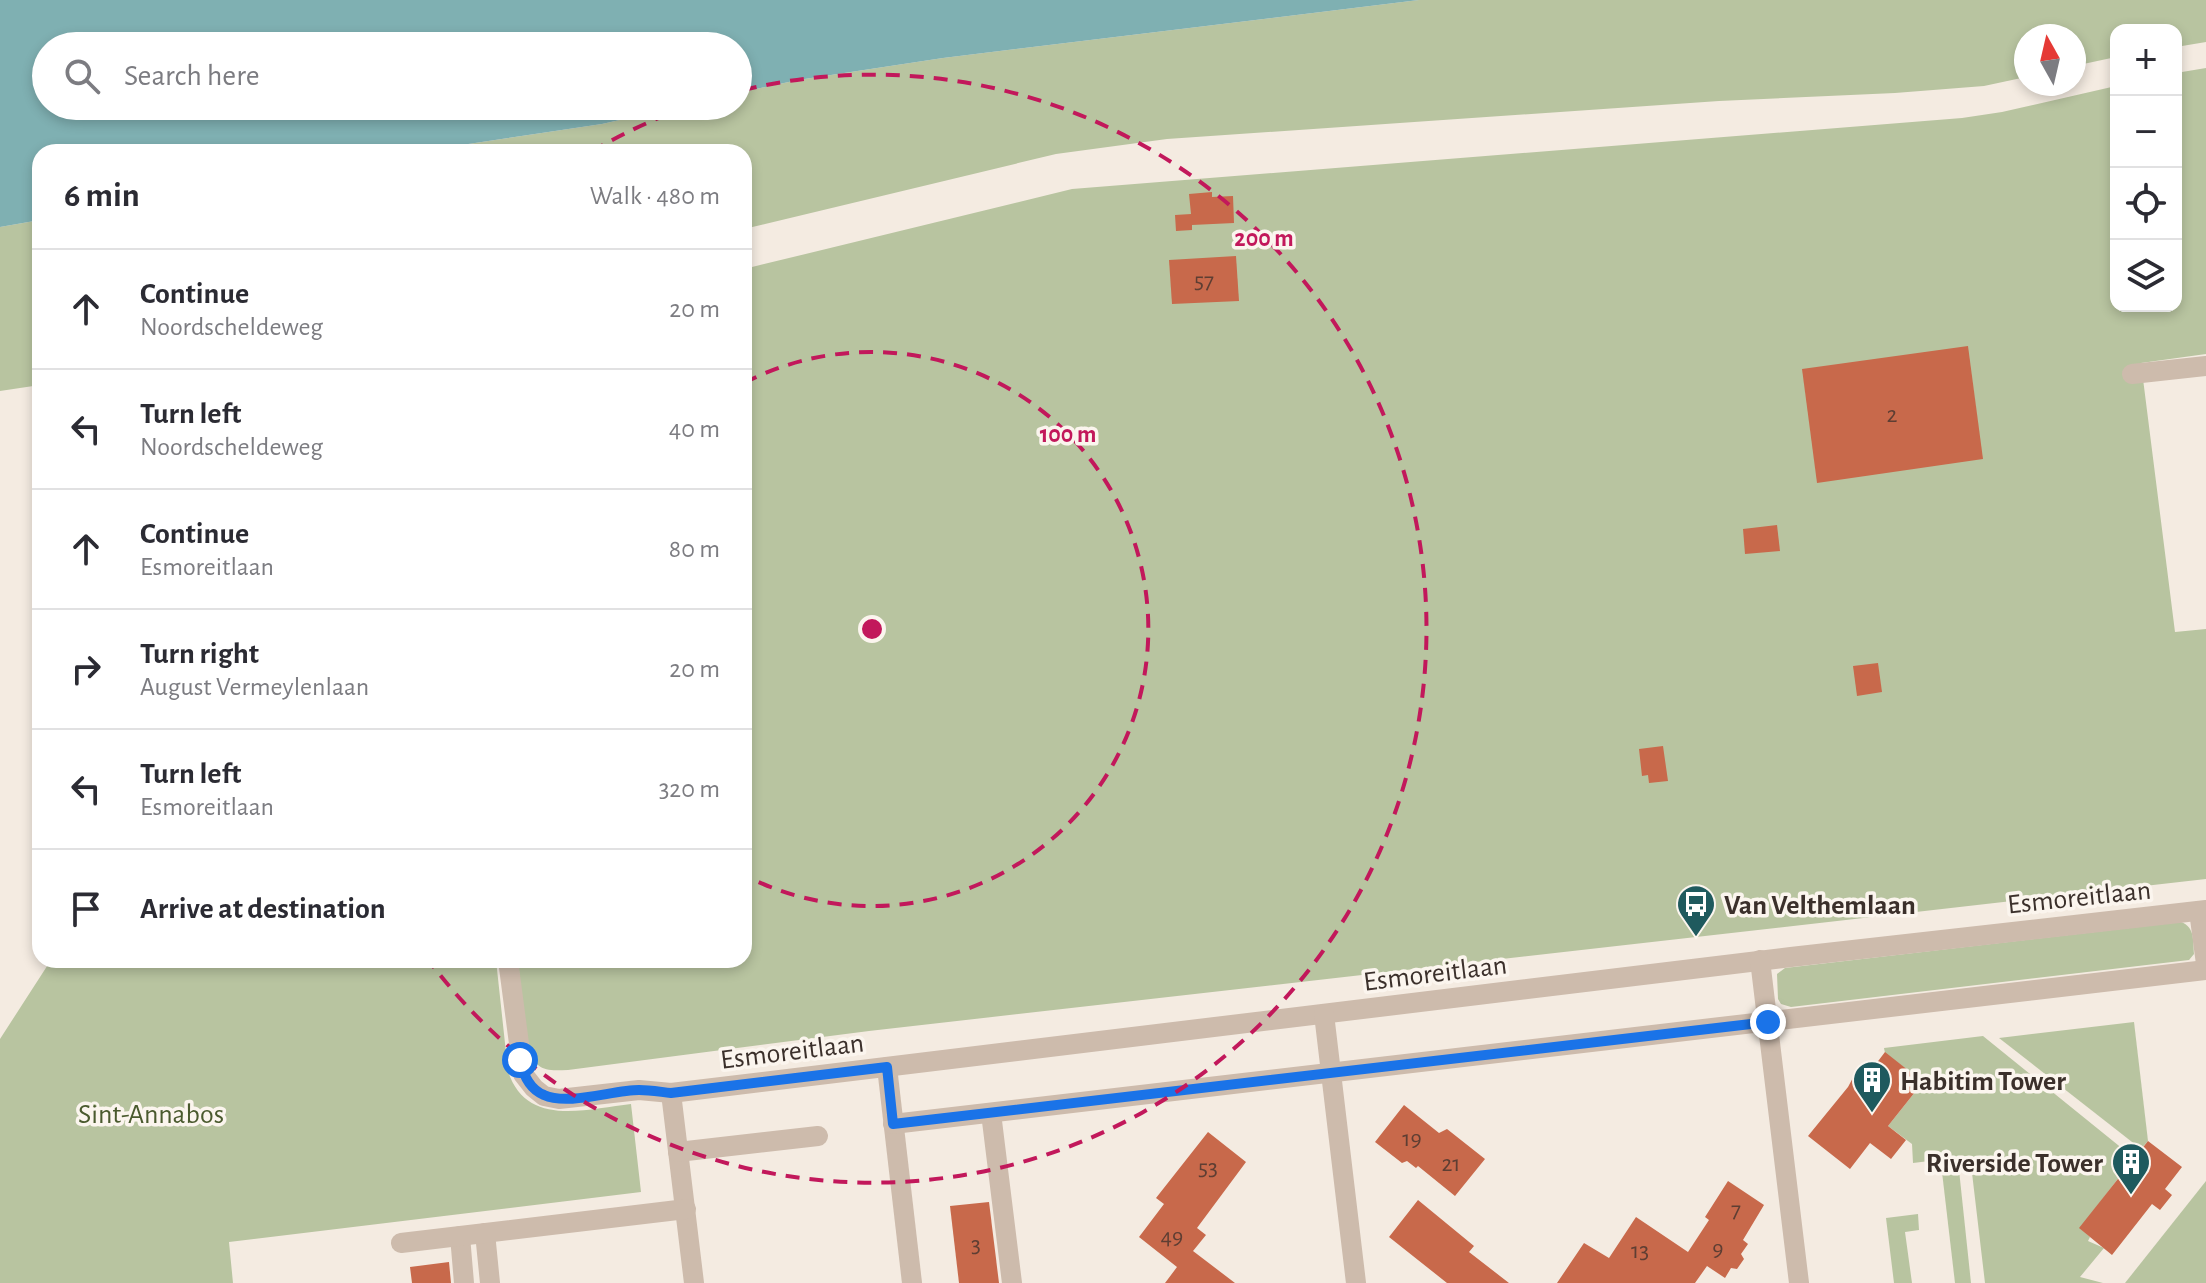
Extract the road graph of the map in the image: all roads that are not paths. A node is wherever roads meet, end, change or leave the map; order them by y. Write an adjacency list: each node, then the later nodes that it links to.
1 (2206, 366): 2 (street)
2 (2132, 374)
3 (2202, 911): 4 (street, Esmoreitlaan); 5 (street)
4 (1760, 960): 8 (street, Esmoreitlaan); 9 (street)
5 (2206, 964)
6 (509, 968): 12 (street, Esmoreitlaan)
7 (2206, 970): 9 (street)
8 (1324, 1014): 10 (street, Esmoreitlaan); 11 (street)
9 (1768, 1022): 11 (street); 27 (street)
10 (887, 1067): 12 (street, Esmoreitlaan); 14 (street)
11 (1331, 1073): 13 (street); 26 (street)
12 (671, 1093): 16 (street)
13 (991, 1113): 14 (street); 25 (street)
14 (893, 1124): 24 (street)
15 (818, 1136): 16 (street)
16 (678, 1152): 17 (street)
17 (686, 1209): 18 (street); 23 (street)
18 (485, 1233): 19 (street); 22 (street)
19 (460, 1236): 20 (street); 21 (street)
20 (401, 1243)
21 (464, 1283)
22 (490, 1283)
23 (694, 1283)
24 (912, 1283)
25 (1012, 1283)
26 (1356, 1283)
27 (1799, 1283)

